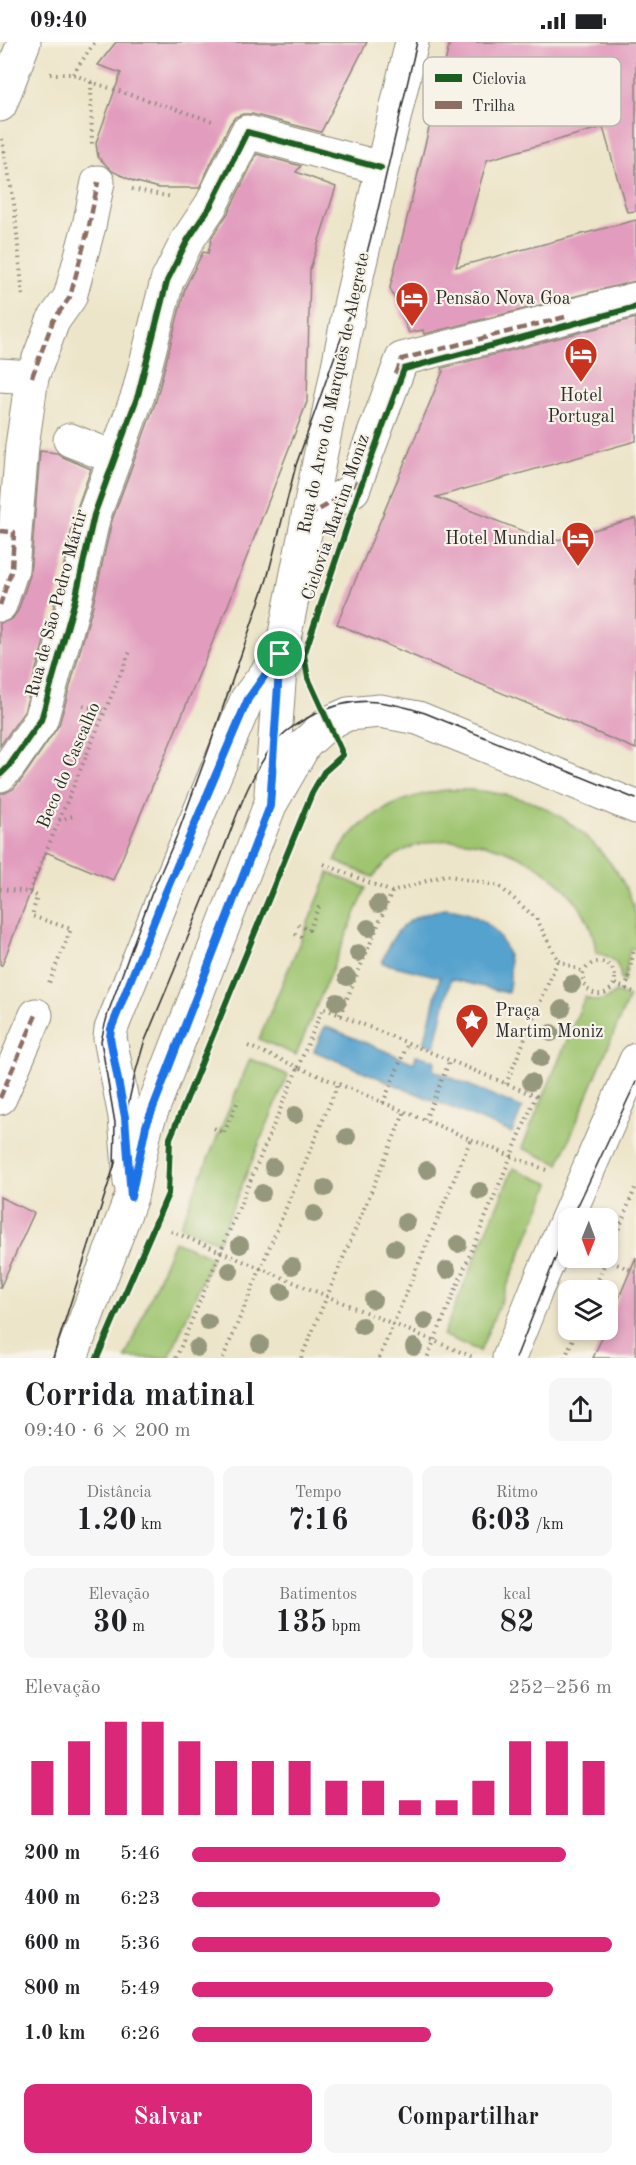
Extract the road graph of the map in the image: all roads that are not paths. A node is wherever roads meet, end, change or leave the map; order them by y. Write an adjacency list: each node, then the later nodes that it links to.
1 (24, 42): 3 (main road)
2 (412, 42): 4 (main road, Rua do Arco do Marquês de Alegrete)
3 (3, 98)
4 (381, 168): 10 (main road, Rua de São Pedro Mártir); 11 (main road, Rua do Arco do Marquês de Alegrete)
5 (98, 182): 8 (main road)
6 (636, 298): 11 (main road)
7 (0, 375): 8 (main road)
8 (32, 376): 12 (main road)
9 (70, 440): 10 (main road)
10 (115, 458): 15 (main road, Rua de São Pedro Mártir)
11 (308, 516): 14 (main road, Rua do Arco do Marquês de Alegrete)
12 (7, 531): 13 (main road)
13 (0, 604)
14 (280, 654): 16 (main road, Rua do Arco do Marquês de Alegrete); 21 (main road, Rua do Arco do Marquês de Alegrete)
15 (0, 775)
16 (270, 806): 17 (main road); 21 (main road)
17 (636, 807)
18 (36, 1015): 20 (main road)
19 (636, 1060): 23 (main road)
20 (0, 1098)
21 (131, 1197): 22 (main road)
22 (72, 1358)
23 (509, 1358)

